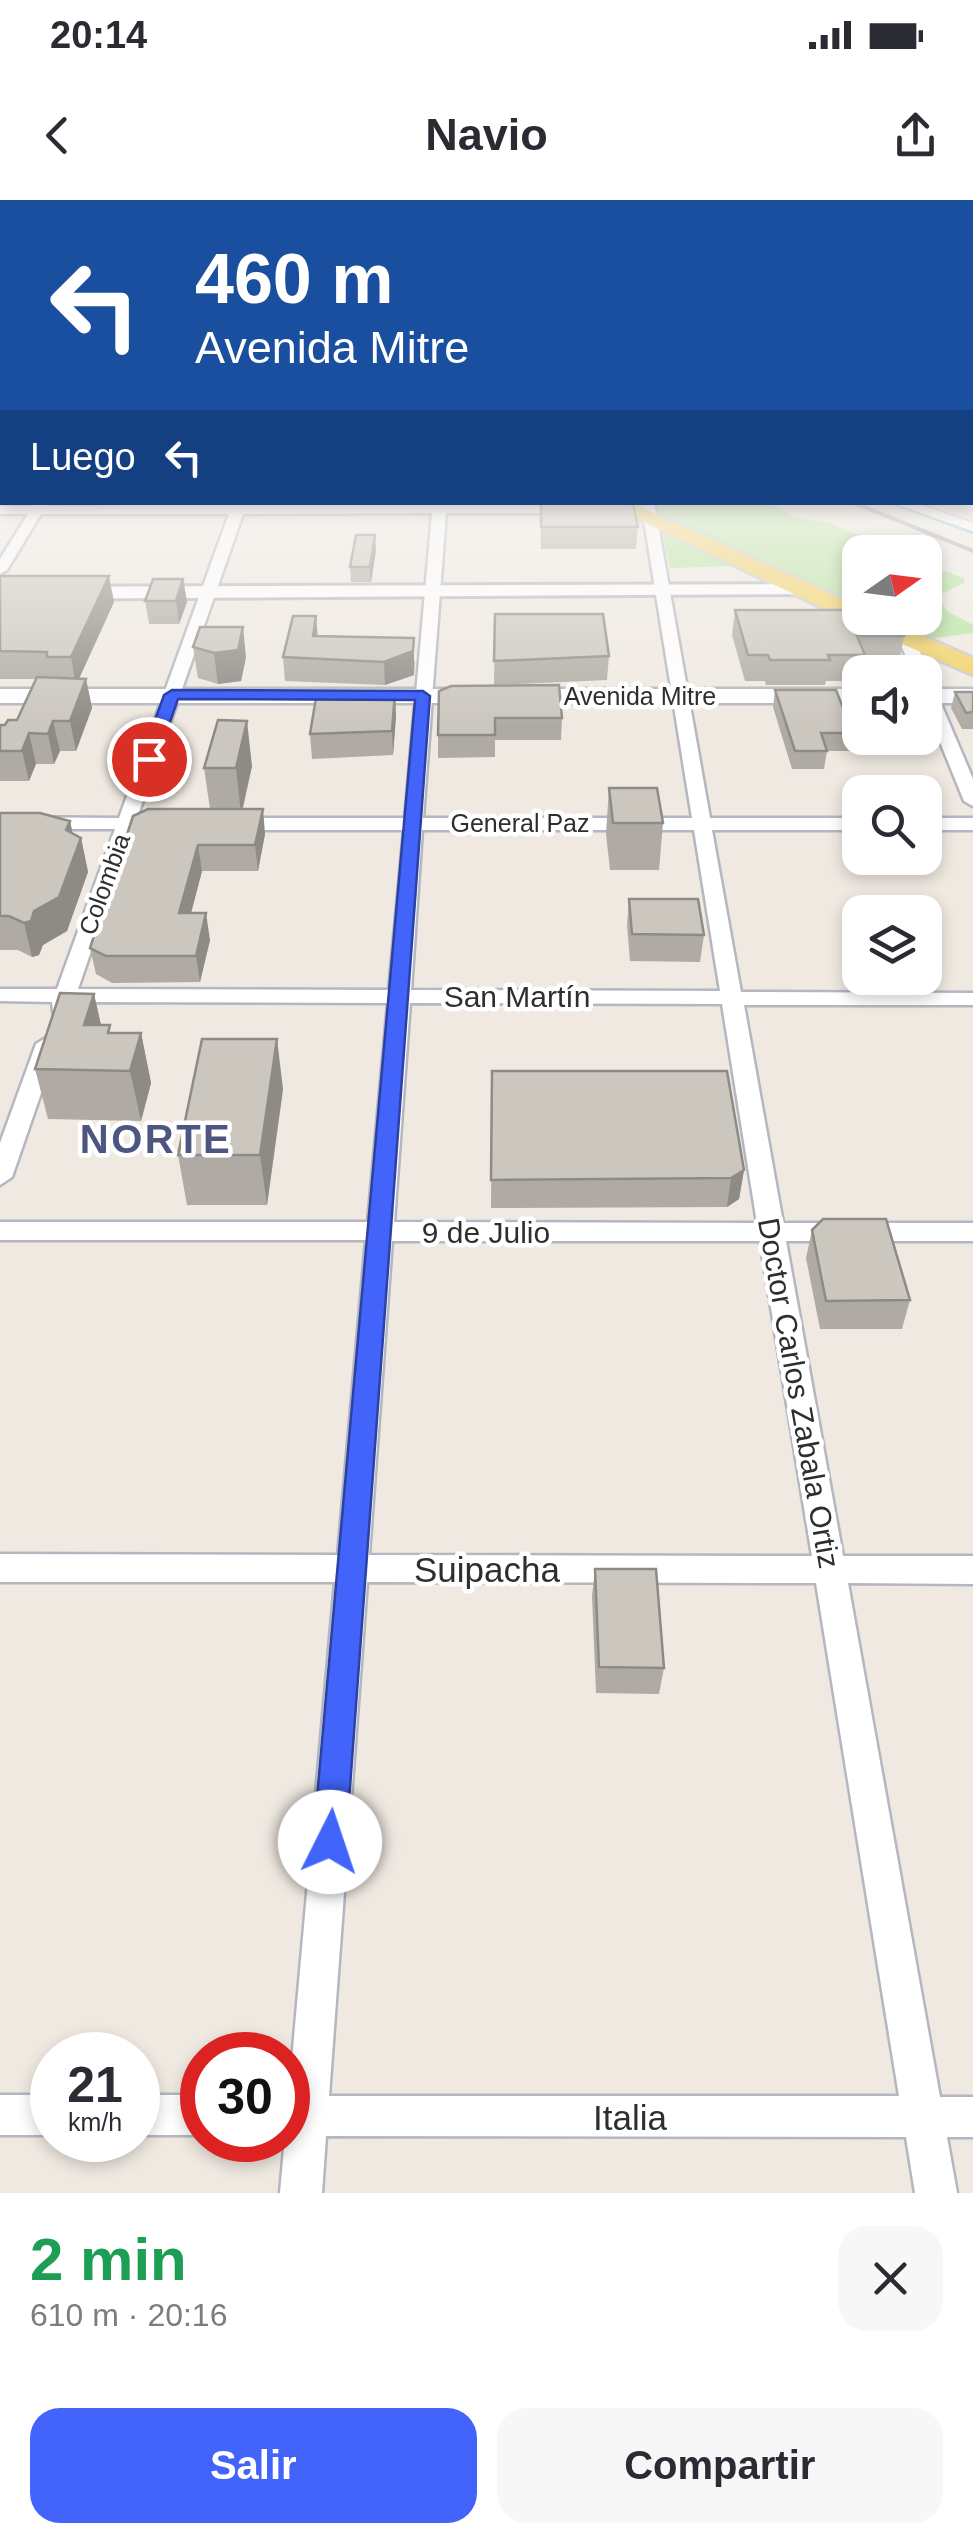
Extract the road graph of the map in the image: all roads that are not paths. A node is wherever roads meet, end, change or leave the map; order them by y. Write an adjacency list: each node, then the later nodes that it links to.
1 (17, 542): 6 (street)
2 (226, 542): 8 (street, Colombia)
3 (437, 542): 9 (street)
4 (648, 542): 10 (street, Doctor Carlos Zabala Ortiz)
5 (705, 542): 7 (main road)
6 (0, 570)
7 (804, 590): 10 (street); 12 (main road)
8 (208, 592): 9 (street); 11 (street); 18 (street, Colombia)
9 (432, 592): 10 (street); 20 (street)
10 (664, 592): 21 (street, Doctor Carlos Zabala Ortiz)
11 (0, 593)
12 (842, 608)
13 (902, 635): 14 (main road)
14 (906, 637): 15 (street); 16 (main road)
15 (913, 655)
16 (973, 667)
17 (942, 693): 23 (main road)
18 (172, 695): 19 (main road, Avenida Mitre); 20 (main road, Avenida Mitre); 28 (street, Colombia)
19 (0, 696)
20 (423, 696): 21 (main road, Avenida Mitre); 27 (street)
21 (679, 696): 22 (main road, Avenida Mitre); 29 (street, Doctor Carlos Zabala Ortiz)
22 (842, 696)
23 (973, 696)
24 (942, 728): 25 (street)
25 (973, 801)
26 (0, 823): 28 (street, General Paz)
27 (412, 823): 28 (street, General Paz); 29 (street, General Paz); 35 (street)
28 (126, 824): 34 (street, Colombia)
29 (704, 824): 30 (street, General Paz); 36 (street, Doctor Carlos Zabala Ortiz)
30 (842, 824)
31 (942, 824): 32 (street)
32 (973, 824)
33 (0, 995): 34 (street, San Martín)
34 (65, 995): 35 (street, San Martín); 38 (street, Colombia)
35 (398, 996): 36 (street, San Martín); 40 (street)
36 (734, 996): 37 (street, San Martín); 41 (street, Doctor Carlos Zabala Ortiz)
37 (973, 999)
38 (0, 1177)
39 (0, 1231): 40 (street, 9 de Julio)
40 (379, 1232): 41 (street, 9 de Julio); 44 (street)
41 (771, 1232): 42 (street, 9 de Julio); 45 (street, Doctor Carlos Zabala Ortiz)
42 (973, 1232)
43 (0, 1568): 44 (street, Suipacha)
44 (352, 1569): 45 (street, Suipacha); 47 (street)
45 (830, 1570): 46 (street, Suipacha); 51 (street, Doctor Carlos Zabala Ortiz)
46 (973, 1570)
47 (305, 2032)
48 (0, 2115): 49 (street)
49 (30, 2115)
50 (310, 2116): 51 (street, Italia)
51 (924, 2117): 52 (street, Italia); 55 (street, Doctor Carlos Zabala Ortiz)
52 (973, 2117)
53 (299, 2162): 54 (street)
54 (301, 2193)
55 (936, 2193)

